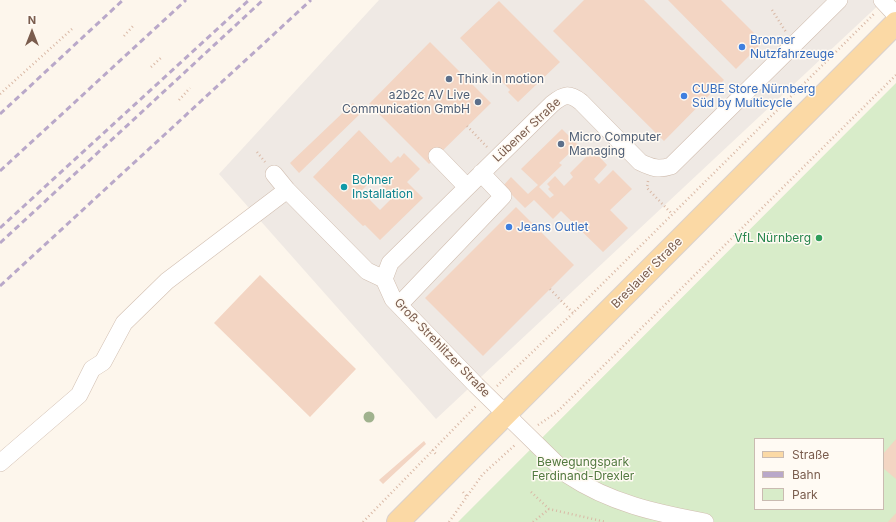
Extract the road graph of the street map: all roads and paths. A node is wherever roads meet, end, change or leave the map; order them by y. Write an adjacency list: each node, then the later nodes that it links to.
1 (839, 0): 8 (street)
2 (888, 6): 23 (path)
3 (772, 10): 8 (path)
4 (896, 23): 29 (main road, Breslauer Straße)
5 (133, 26): 7 (path)
6 (72, 29): 13 (path)
7 (124, 36)
8 (796, 42): 18 (street)
9 (162, 57): 10 (path)
10 (151, 67)
11 (896, 75): 30 (path)
12 (190, 88): 14 (path)
13 (0, 94)
14 (179, 100)
15 (468, 126): 17 (path)
16 (437, 156): 21 (street)
17 (497, 158): 18 (street, Lübener Straße); 19 (street, Lübener Straße)
18 (650, 167): 23 (path)
19 (481, 173): 21 (street, Lübener Straße); 26 (street)
20 (274, 174): 22 (street)
21 (467, 187): 24 (street, Lübener Straße)
22 (287, 190): 24 (street); 33 (street)
23 (672, 214): 27 (path)
24 (384, 279): 26 (street, Groß-Strehlitzer Straße)
25 (550, 289): 27 (path)
26 (399, 305): 28 (street, Groß-Strehlitzer Straße)
27 (573, 313): 28 (path)
28 (487, 395): 29 (street, Groß-Strehlitzer Straße); 31 (path)
29 (506, 413): 30 (street, Groß-Strehlitzer Straße); 40 (main road, Breslauer Straße)
30 (526, 433): 36 (path); 43 (street, Groß-Strehlitzer Straße)
31 (432, 450): 32 (path); 39 (path)
32 (437, 455)
33 (0, 463)
34 (463, 492): 36 (path)
35 (531, 492): 37 (path)
36 (467, 497): 38 (path)
37 (549, 509): 41 (path); 42 (path)
38 (451, 521)
39 (363, 522)
40 (398, 522)
41 (533, 522)
42 (606, 522)
43 (705, 522)

